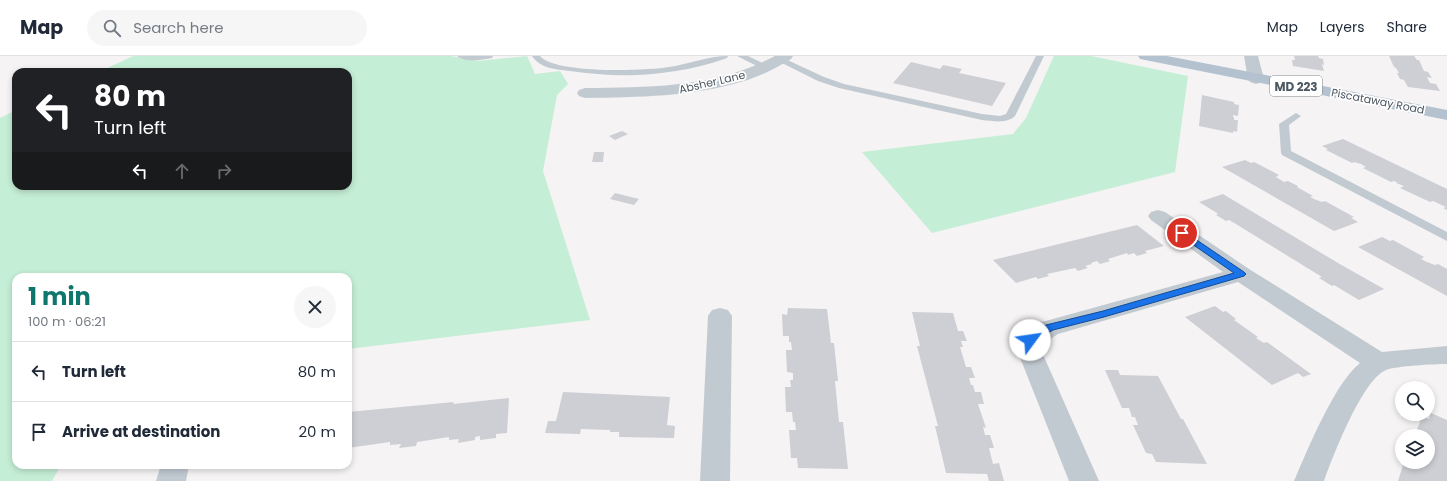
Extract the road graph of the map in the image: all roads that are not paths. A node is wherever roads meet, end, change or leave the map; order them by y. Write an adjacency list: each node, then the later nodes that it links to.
1 (461, 56): 2 (lane)
2 (489, 56)
3 (536, 56): 4 (lane)
4 (724, 56)
5 (741, 56): 9 (lane)
6 (1040, 56): 9 (lane)
7 (1145, 56): 10 (main road, Piscataway Road / MD 223)
8 (1251, 56): 10 (street)
9 (778, 61): 11 (street, Absher Lane)
10 (1256, 79): 12 (main road, Piscataway Road / MD 223)
11 (585, 93)
12 (1447, 115)
13 (1296, 116): 15 (lane)
14 (1158, 216): 16 (street)
15 (1447, 237)
16 (1241, 274): 19 (street); 23 (street)
17 (720, 316): 22 (street)
18 (1447, 356): 19 (street)
19 (1378, 362): 24 (street)
20 (174, 469): 21 (street)
21 (171, 481)
22 (715, 481)
23 (1084, 481)
24 (1309, 481)

